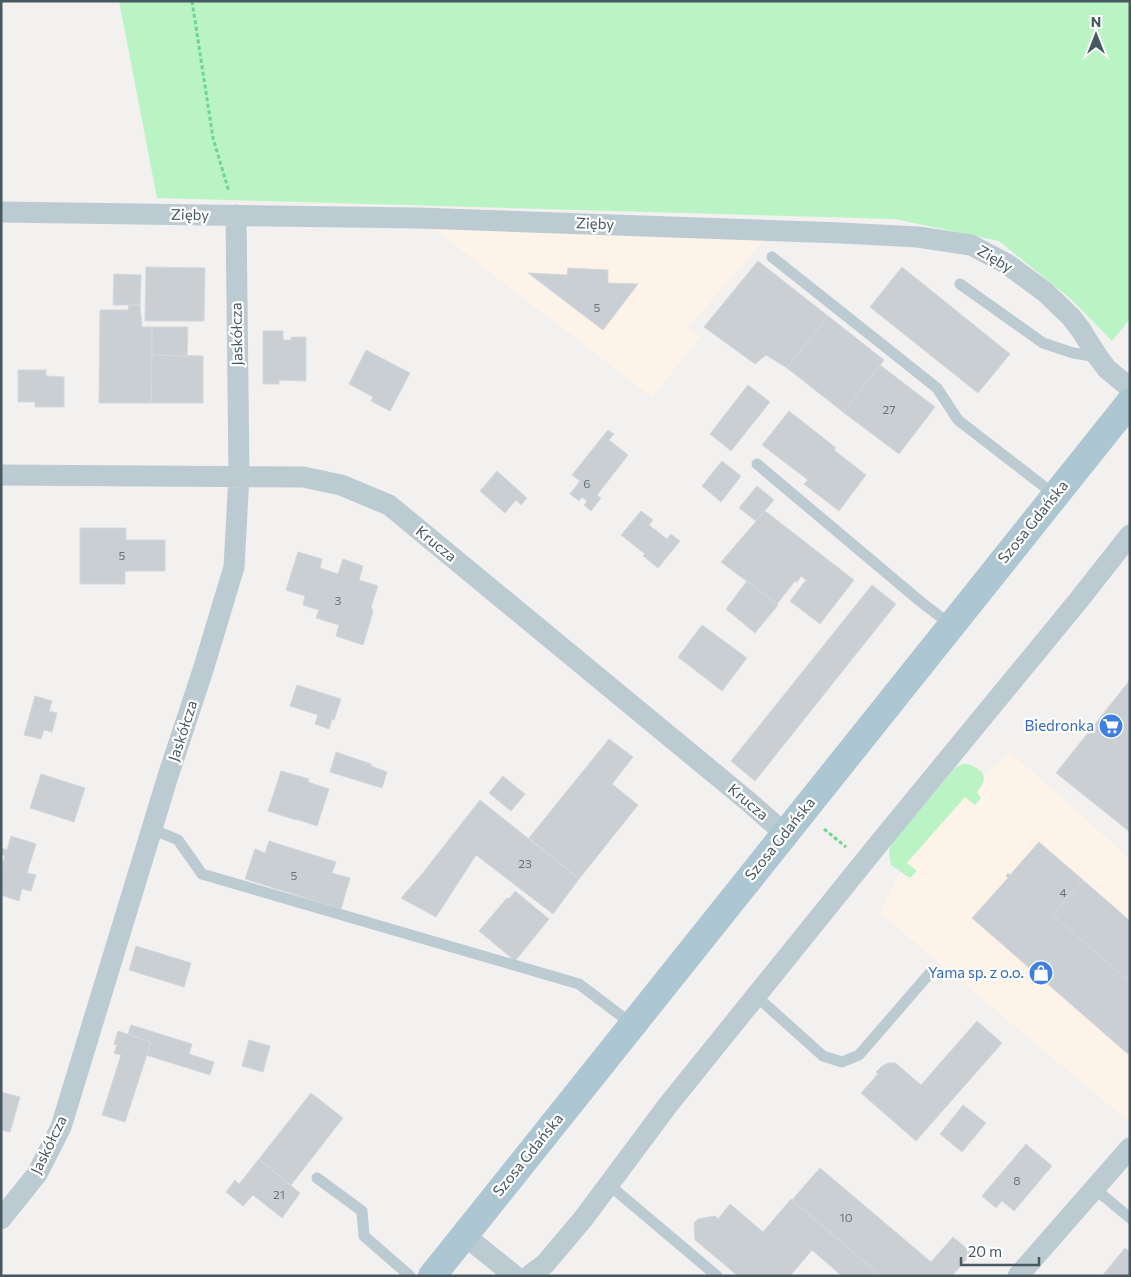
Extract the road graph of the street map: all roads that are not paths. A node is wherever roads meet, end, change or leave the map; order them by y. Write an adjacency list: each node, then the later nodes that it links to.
1 (1, 212): 2 (street, Zięby)
2 (236, 215): 5 (street, Zięby); 10 (street, Jaskółcza)
3 (772, 256): 11 (lane)
4 (960, 284): 5 (lane)
5 (1098, 357): 6 (street, Zięby)
6 (1130, 388)
7 (1130, 402): 11 (main road, Szosa Gdańska)
8 (757, 464): 13 (lane)
9 (1, 476): 10 (street, Krucza)
10 (239, 476): 14 (street, Jaskółcza); 15 (street, Krucza)
11 (1055, 495): 13 (main road, Szosa Gdańska)
12 (1130, 535): 17 (street)
13 (951, 625): 15 (main road, Szosa Gdańska)
14 (152, 829): 18 (lane); 24 (street, Jaskółcza)
15 (784, 833): 18 (main road, Szosa Gdańska)
16 (930, 974): 17 (lane)
17 (756, 996): 21 (street)
18 (632, 1024): 25 (main road, Szosa Gdańska)
19 (1130, 1148): 22 (street)
20 (317, 1178): 26 (lane)
21 (608, 1184): 29 (street); 30 (lane)
22 (1094, 1188): 23 (lane); 31 (street)
23 (1130, 1218)
24 (1, 1219)
25 (464, 1235): 27 (main road, Szosa Gdańska); 28 (street)
26 (410, 1276)
27 (432, 1276)
28 (516, 1276)
29 (530, 1276)
30 (716, 1276)
31 (1018, 1276)

